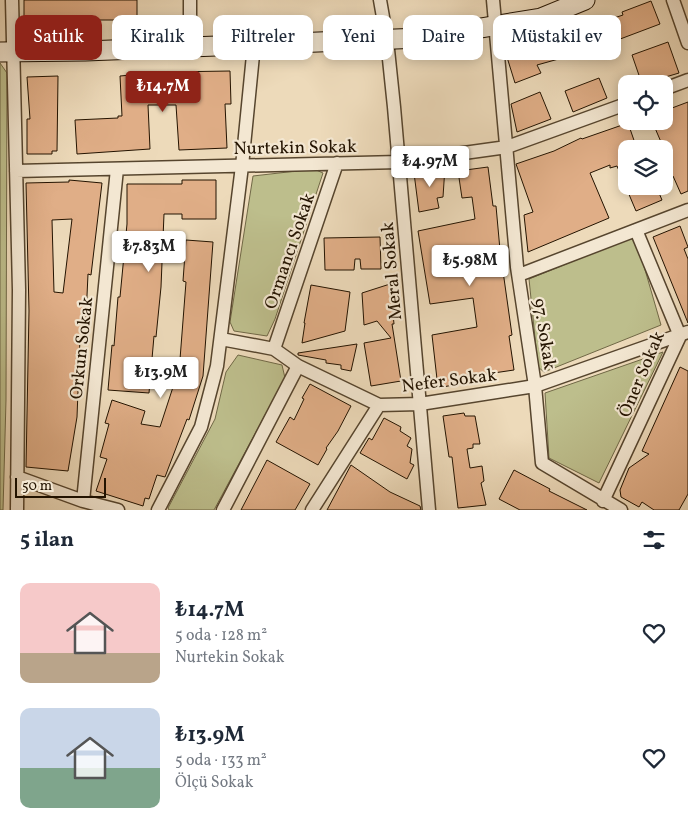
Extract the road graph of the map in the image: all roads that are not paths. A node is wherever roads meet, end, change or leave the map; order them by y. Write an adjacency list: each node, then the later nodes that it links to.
1 (12, 0): 15 (street)
2 (190, 0): 7 (street)
3 (380, 0): 8 (street, Meral Sokak)
4 (493, 0): 9 (street, 97. Sokak)
5 (585, 0): 10 (main road)
6 (673, 0): 13 (street)
7 (190, 15)
8 (383, 15)
9 (495, 15)
10 (548, 15)
11 (493, 26): 12 (main road)
12 (393, 40)
13 (688, 43)
14 (112, 49): 15 (main road)
15 (7, 52): 27 (street)
16 (253, 60): 25 (street)
17 (389, 60): 23 (street, Meral Sokak)
18 (499, 60): 22 (street, 97. Sokak)
19 (688, 80): 20 (street)
20 (673, 86)
21 (618, 107): 22 (street, Nurtekin Sokak)
22 (507, 147): 23 (street, Nurtekin Sokak); 30 (street, 97. Sokak)
23 (399, 162): 24 (street, Nurtekin Sokak); 36 (street, Meral Sokak)
24 (337, 163): 25 (street, Nurtekin Sokak); 33 (street, Ormancı Sokak)
25 (242, 166): 26 (street, Nurtekin Sokak); 32 (street)
26 (117, 169): 27 (street, Nurtekin Sokak); 39 (street, Orkun Sokak)
27 (16, 171): 38 (street)
28 (688, 210): 29 (street)
29 (636, 230): 30 (street); 31 (street, Öner Sokak)
30 (518, 275): 35 (street, 97. Sokak)
31 (684, 334): 35 (street, Nefer Sokak); 40 (street, Öner Sokak)
32 (221, 339): 33 (street, Nefer Sokak); 43 (street)
33 (274, 349): 34 (street, Nefer Sokak)
34 (298, 366): 37 (street, Nefer Sokak); 44 (street)
35 (535, 386): 36 (street, Nefer Sokak); 40 (street, 97. Sokak)
36 (420, 404): 37 (street, Nefer Sokak); 46 (street, Meral Sokak)
37 (379, 405): 45 (street)
38 (17, 477): 39 (street); 41 (street)
39 (83, 501): 42 (street)
40 (603, 502): 47 (street, 97. Sokak)
41 (17, 510)
42 (118, 510)
43 (158, 510)
44 (222, 510)
45 (312, 510)
46 (429, 510)
47 (621, 510)

